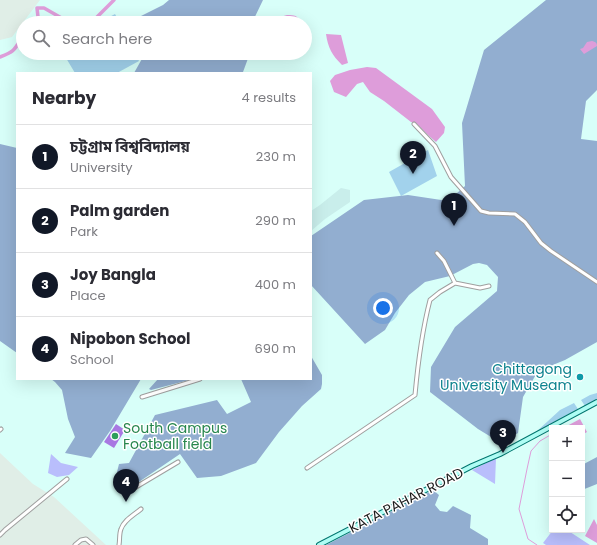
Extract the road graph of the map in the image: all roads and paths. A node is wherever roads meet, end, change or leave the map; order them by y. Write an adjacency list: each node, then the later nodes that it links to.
1 (414, 124): 3 (street)
2 (437, 253): 4 (street)
3 (597, 282)
4 (455, 283): 5 (street); 10 (street)
5 (489, 286)
6 (197, 380): 7 (street)
7 (142, 397)
8 (597, 402): 18 (street, KATA PAHAR ROAD)
9 (178, 462): 12 (street)
10 (307, 468)
11 (67, 479): 14 (street)
12 (126, 493)
13 (141, 509): 17 (street)
14 (0, 535)
15 (75, 545): 16 (street)
16 (93, 545)
17 (119, 545)
18 (319, 545)

